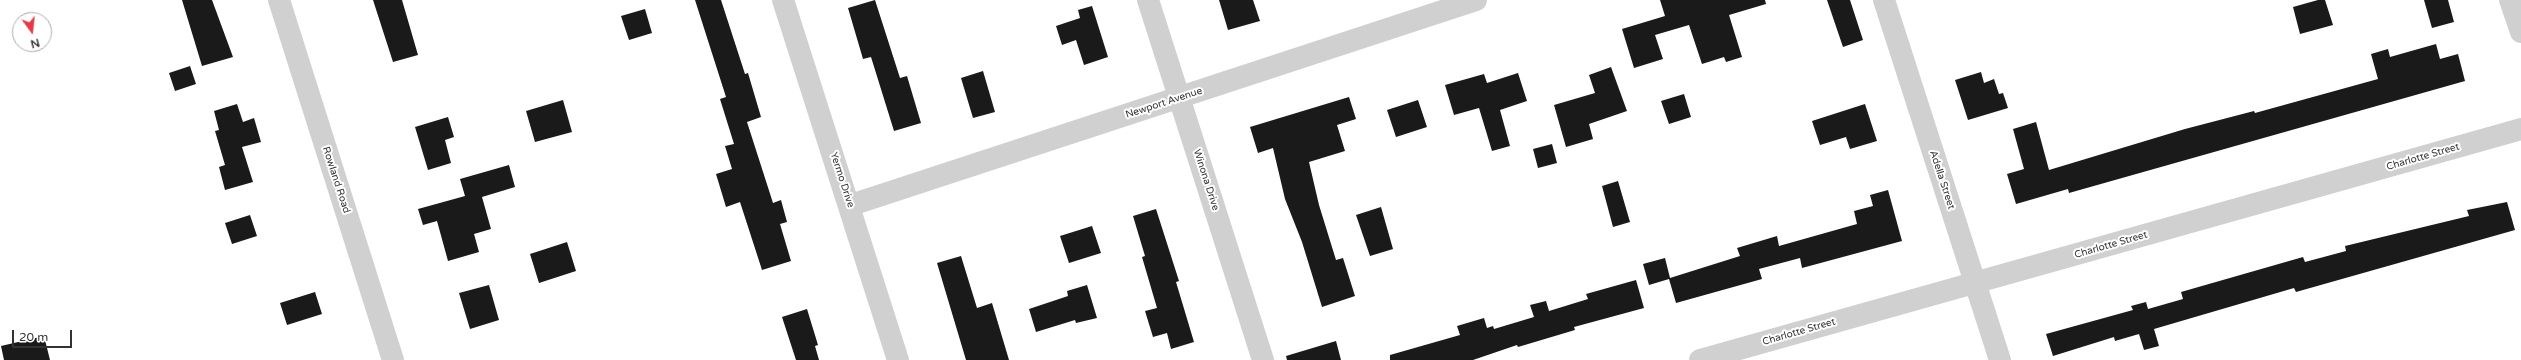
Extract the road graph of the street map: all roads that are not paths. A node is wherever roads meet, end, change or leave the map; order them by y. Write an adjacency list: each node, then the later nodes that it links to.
1 (279, 0): 12 (street, Rowland Road)
2 (784, 0): 10 (street, Yermo Drive)
3 (1148, 0): 8 (street, Winona Drive)
4 (1476, 0): 8 (street, Newport Avenue)
5 (1884, 0): 11 (street, Adella Street)
6 (2510, 0): 7 (street)
7 (2521, 32)
8 (1180, 98): 10 (street, Newport Avenue); 14 (street, Winona Drive)
9 (2521, 129): 11 (street, Charlotte Street)
10 (851, 206): 13 (street, Yermo Drive)
11 (1975, 283): 15 (street, Charlotte Street); 16 (street, Adella Street)
12 (393, 360)
13 (898, 360)
14 (1263, 360)
15 (1700, 360)
16 (2000, 360)

